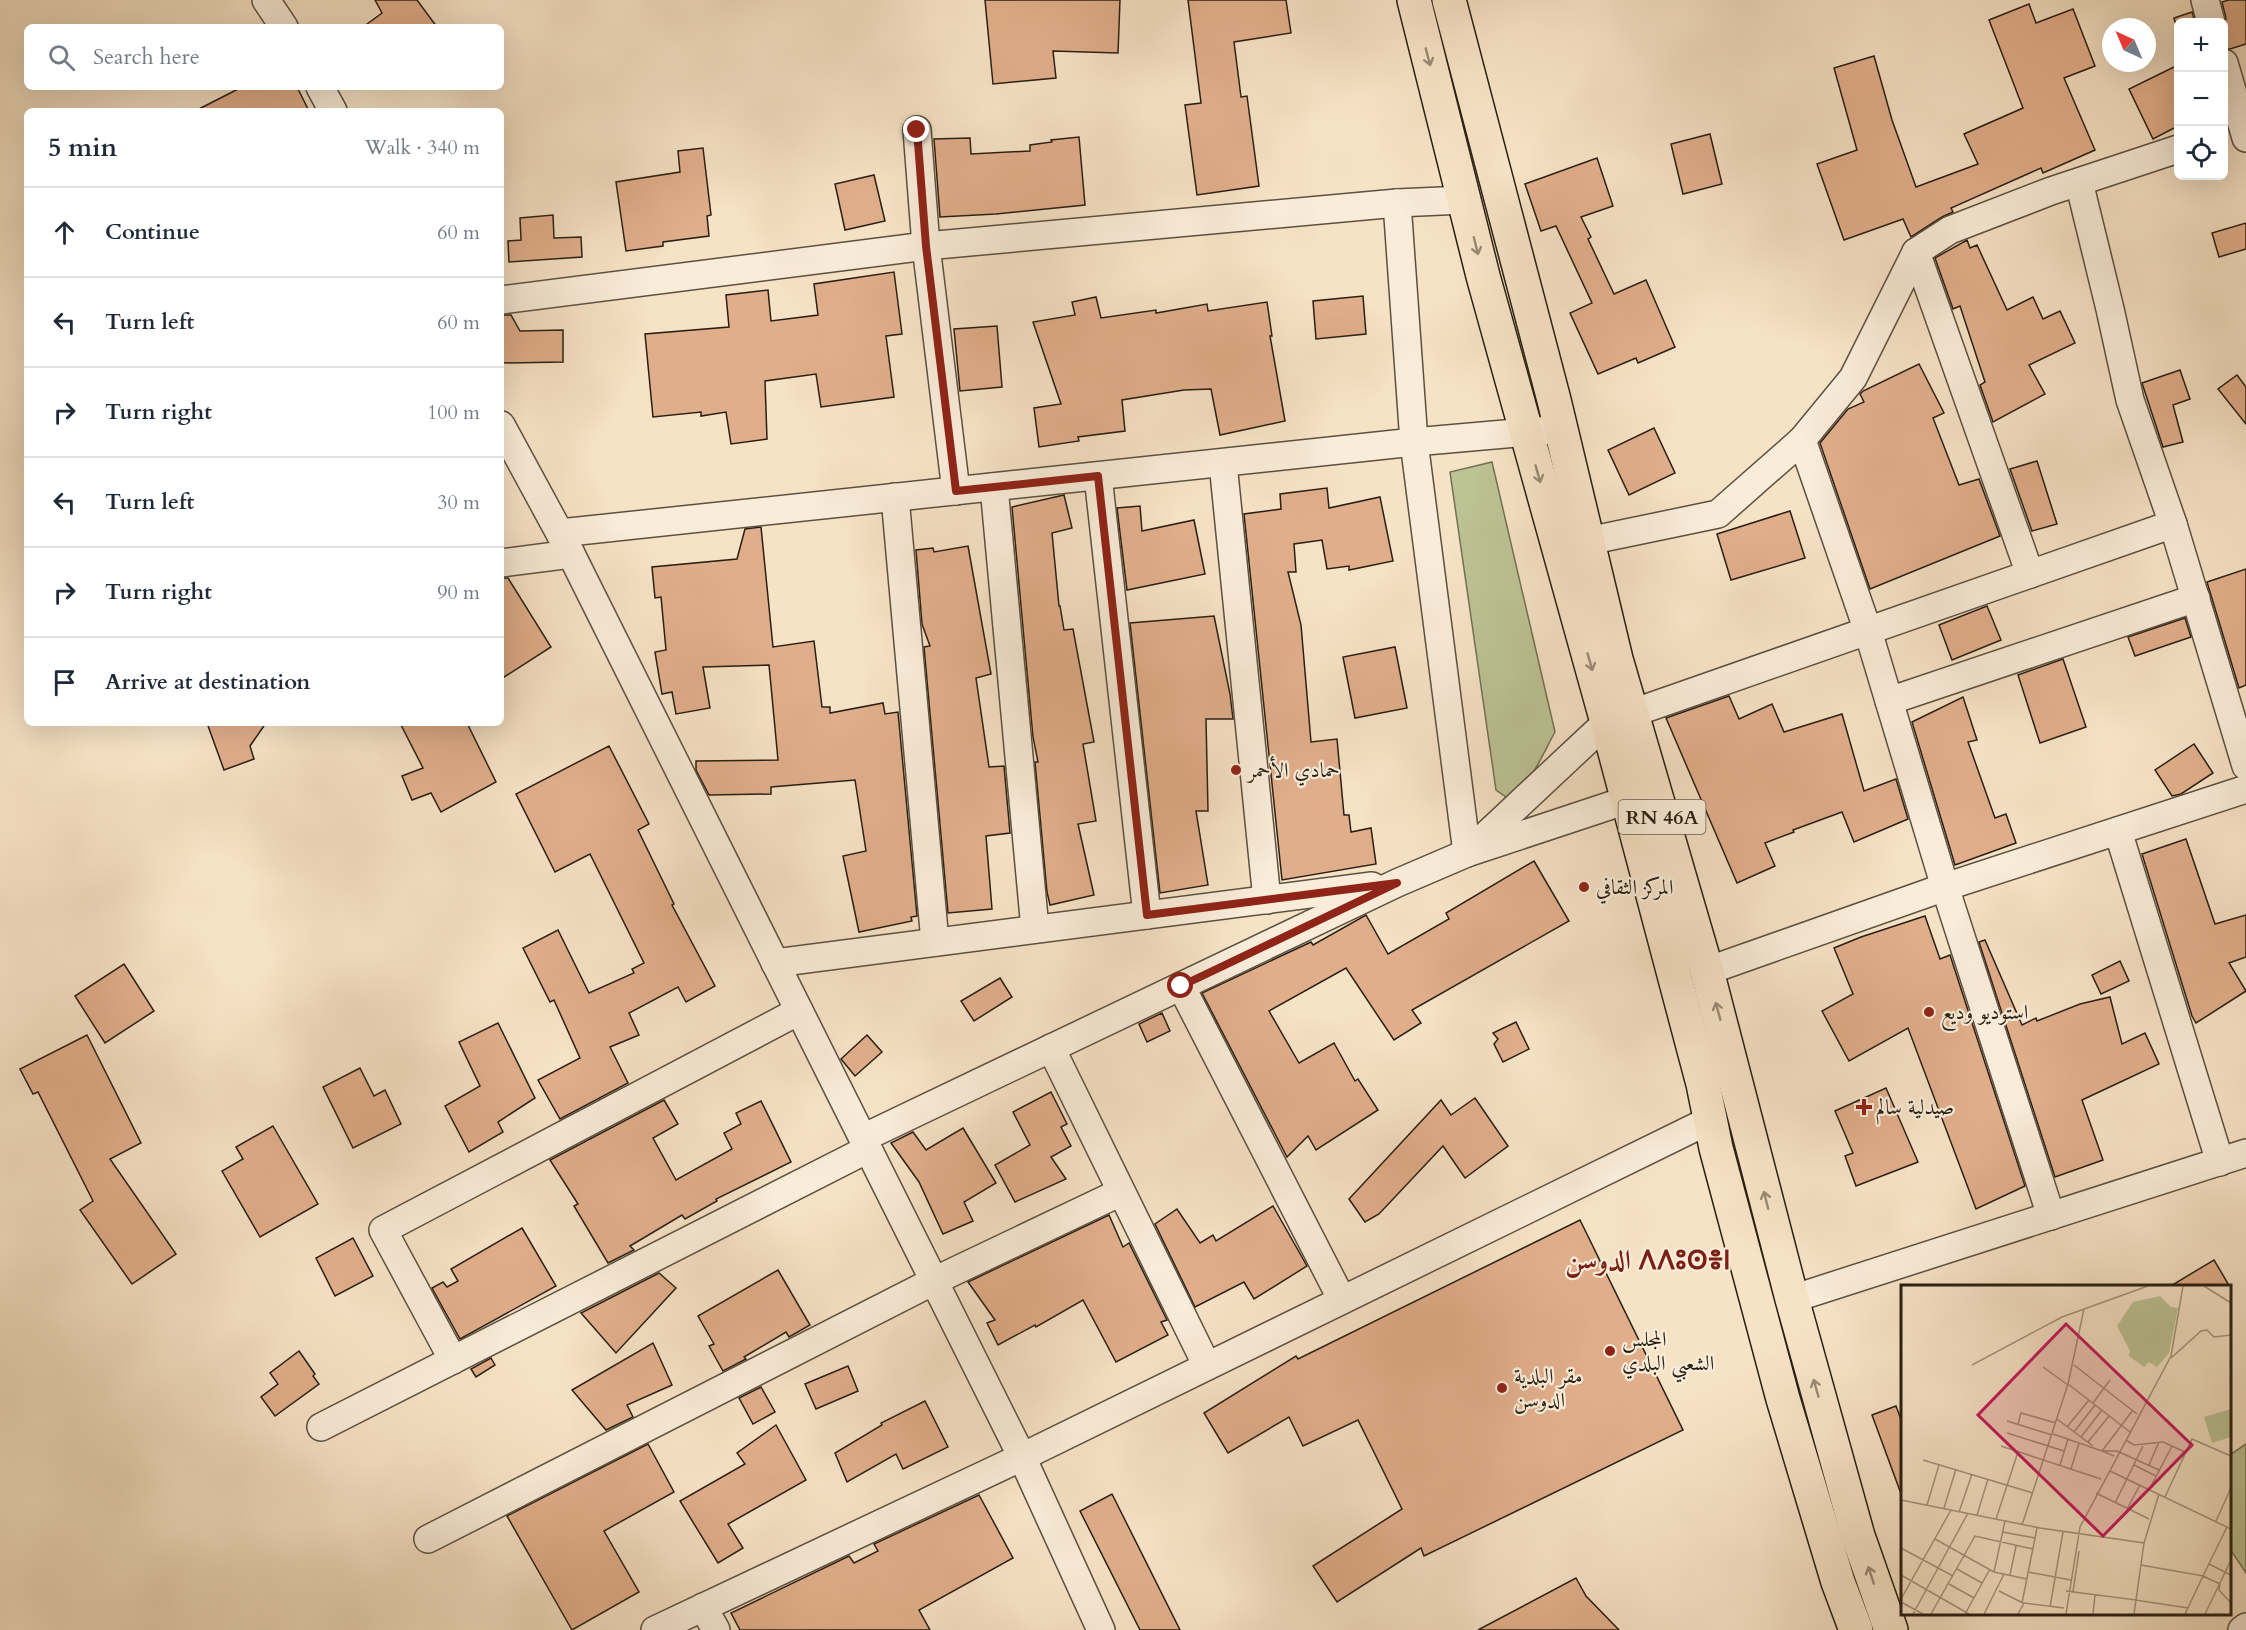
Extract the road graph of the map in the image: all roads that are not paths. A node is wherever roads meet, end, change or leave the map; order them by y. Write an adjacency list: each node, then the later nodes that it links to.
1 (267, 0): 6 (street)
2 (1414, 0): 14 (main road, RN 46A, one-way to 14)
3 (1449, 0): 19 (main road, RN 46A)
4 (2205, 0): 5 (street)
5 (2210, 18)
6 (282, 24)
7 (2225, 72): 11 (street)
8 (322, 90): 9 (street)
9 (331, 108)
10 (917, 130): 16 (street)
11 (2237, 134)
12 (2174, 151): 13 (street)
13 (2079, 182): 17 (street); 29 (street)
14 (1464, 200): 15 (street); 21 (main road, RN 46A, one-way to 21)
15 (1397, 203): 16 (street); 23 (street)
16 (926, 246): 18 (street); 27 (street)
17 (1917, 252): 22 (street); 33 (street)
18 (504, 300)
19 (1562, 429): 21 (street); 30 (main road, RN 46A)
20 (504, 431): 31 (street)
21 (1526, 433): 23 (street); 37 (main road, RN 46A, one-way to 37)
22 (1802, 440): 30 (street); 35 (street)
23 (1414, 442): 24 (street); 42 (street)
24 (1223, 463): 25 (street); 45 (street)
25 (1098, 476): 26 (street); 46 (street)
26 (994, 487): 27 (street); 47 (street)
27 (956, 491): 28 (street)
28 (895, 497): 31 (street); 48 (street)
29 (2173, 524): 33 (street); 34 (street)
30 (1588, 541): 37 (main road, RN 46A)
31 (565, 544): 32 (street); 49 (street)
32 (504, 562)
33 (2030, 574): 35 (street)
34 (2196, 598): 36 (street); 38 (street)
35 (1868, 631): 36 (street); 37 (street)
36 (1889, 701): 44 (street)
37 (1619, 717): 40 (main road, RN 46A); 42 (street); 50 (main road, RN 46A)
38 (2246, 766)
39 (2246, 789): 41 (street)
40 (1626, 800): 42 (street); 54 (main road, RN 46A)
41 (2118, 831): 44 (street); 57 (street)
42 (1467, 854): 43 (street)
43 (1397, 883): 45 (street); 51 (street)
44 (1945, 887): 50 (street); 59 (street)
45 (1267, 900): 46 (street)
46 (1147, 915): 47 (street)
47 (1035, 929): 48 (street)
48 (934, 942): 49 (street)
49 (775, 963): 52 (street)
50 (1707, 971): 61 (main road, RN 46A, one-way to 50)
51 (1181, 986): 53 (street); 62 (street)
52 (799, 1011): 55 (street); 63 (street)
53 (1051, 1048): 55 (street); 58 (street)
54 (1710, 1120): 62 (street); 72 (main road, RN 46A)
55 (865, 1144): 60 (street); 63 (street)
56 (2246, 1153): 57 (street)
57 (2220, 1162): 59 (street)
58 (1121, 1192): 60 (street); 64 (street)
59 (2051, 1216): 61 (street)
60 (934, 1281): 66 (street); 67 (street)
61 (1791, 1299): 73 (main road, RN 46A, one-way to 61)
62 (1342, 1300): 64 (street)
63 (453, 1360): 65 (street)
64 (1207, 1366): 66 (street)
65 (321, 1427)
66 (1022, 1457): 68 (street); 71 (street)
67 (428, 1539)
68 (710, 1618): 70 (street)
69 (2246, 1627): 74 (street)
70 (655, 1630)
71 (1101, 1630)
72 (1856, 1630)
73 (1891, 1630)
74 (2242, 1630)

